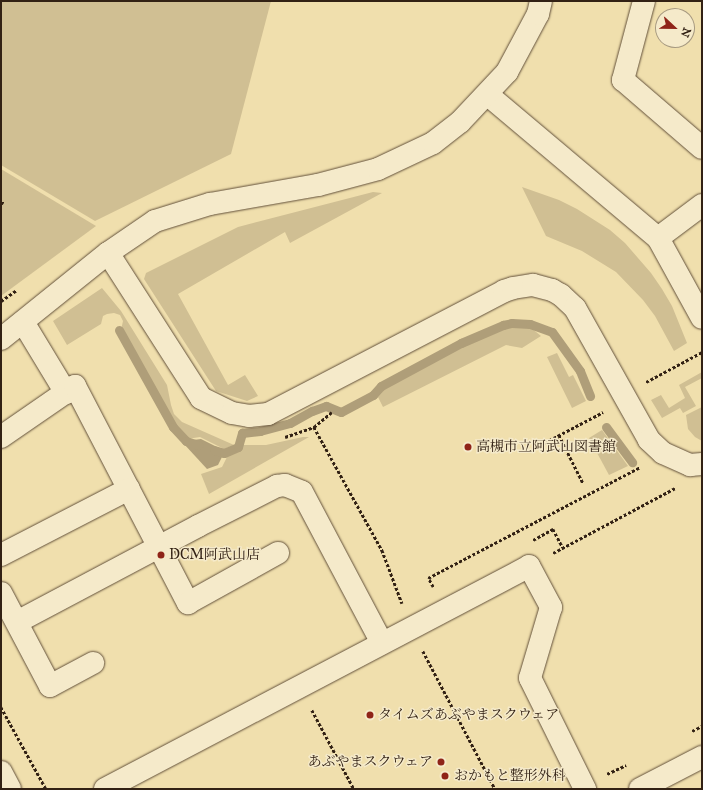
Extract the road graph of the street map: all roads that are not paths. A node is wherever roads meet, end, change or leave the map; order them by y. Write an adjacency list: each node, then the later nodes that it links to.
1 (541, 1): 3 (street)
2 (644, 1): 4 (street)
3 (488, 95): 6 (street); 7 (street)
4 (702, 148)
5 (702, 205): 6 (street)
6 (658, 238): 8 (street)
7 (108, 253): 9 (street); 13 (street)
8 (702, 318)
9 (23, 322): 10 (street); 11 (street)
10 (1, 339)
11 (66, 393): 12 (street); 14 (street)
12 (1, 437)
13 (702, 464)
14 (129, 489): 15 (street); 17 (street)
15 (159, 547): 16 (street); 19 (street); 20 (street)
16 (278, 553)
17 (1, 555)
18 (1, 593): 19 (street)
19 (16, 622): 21 (street)
20 (382, 643): 25 (street); 26 (street)
21 (93, 664)
22 (702, 757): 27 (street)
23 (1, 772): 24 (street)
24 (10, 789)
25 (105, 789)
26 (585, 789)
27 (640, 789)

